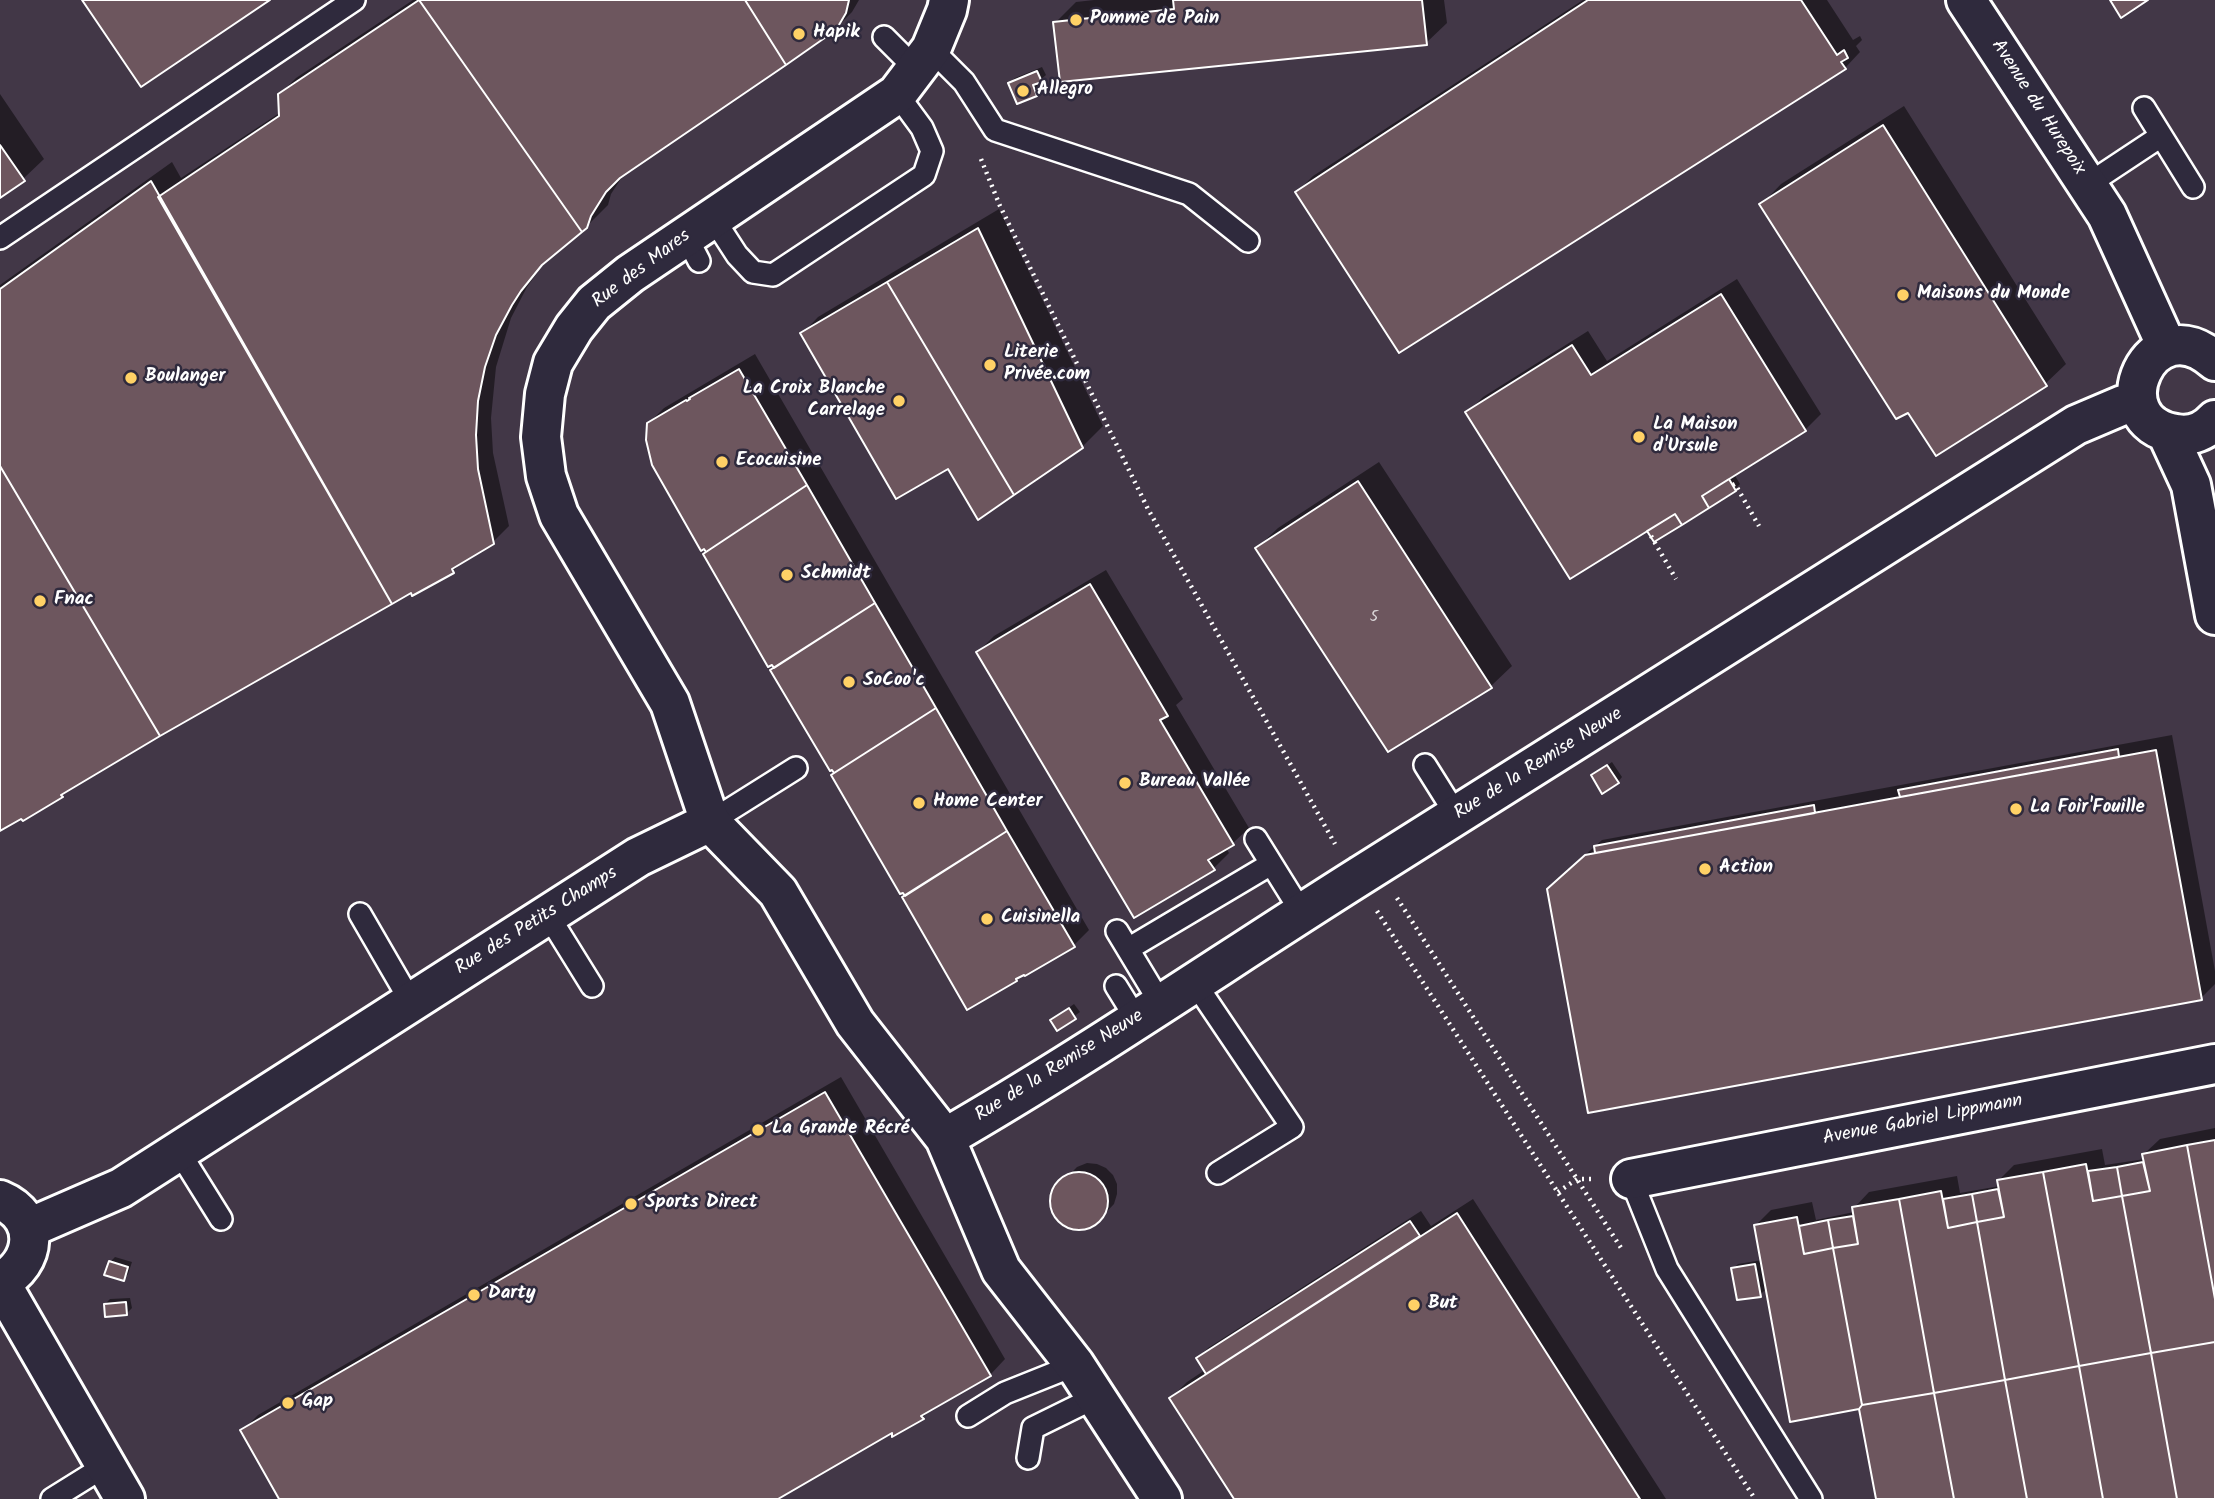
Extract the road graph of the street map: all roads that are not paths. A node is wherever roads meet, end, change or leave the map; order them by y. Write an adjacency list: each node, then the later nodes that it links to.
1 (354, 0): 10 (lane)
2 (949, 0): 5 (street)
3 (1966, 0): 9 (street, Avenue du Hurepoix)
4 (884, 37): 5 (lane)
5 (915, 71): 11 (street, Rue des Mares); 11 (lane); 12 (lane)
6 (2144, 108): 7 (lane)
7 (2161, 136): 8 (lane); 9 (lane)
8 (2193, 187)
9 (2097, 200): 14 (street, Avenue du Hurepoix)
10 (0, 238)
11 (699, 238): 21 (street, Rue des Mares)
12 (1248, 241)
13 (2212, 351): 14 (street)
14 (2156, 355): 15 (street)
15 (2138, 403): 16 (street); 20 (street, Rue de la Remise Neuve)
16 (2199, 429): 17 (street)
17 (2215, 615)
18 (1425, 765): 20 (lane)
19 (796, 768): 21 (lane)
20 (1457, 816): 25 (street, Rue de la Remise Neuve)
21 (710, 822): 26 (street, Rue des Petits Champs); 33 (street)
22 (1256, 839): 23 (lane)
23 (1271, 864): 25 (lane); 31 (lane)
24 (360, 914): 30 (lane)
25 (1302, 914): 27 (street, Rue de la Remise Neuve)
26 (548, 915): 28 (lane); 30 (street, Rue des Petits Champs)
27 (1195, 983): 31 (street, Rue de la Remise Neuve); 35 (lane)
28 (592, 986)
29 (1116, 986): 31 (lane)
30 (411, 1002): 34 (street, Rue des Petits Champs)
31 (1149, 1012): 33 (street, Rue de la Remise Neuve)
32 (2215, 1064): 36 (street, Avenue Gabriel Lippmann)
33 (945, 1138): 40 (street)
34 (178, 1150): 38 (lane); 39 (street, Rue des Petits Champs)
35 (1218, 1173)
36 (1631, 1179): 48 (lane)
37 (0, 1199): 39 (street)
38 (221, 1219)
39 (29, 1228): 44 (street)
40 (1075, 1365): 41 (street); 42 (lane)
41 (1096, 1397): 43 (lane); 47 (street)
42 (968, 1416)
43 (1028, 1458)
44 (105, 1466): 45 (lane); 46 (street)
45 (52, 1499)
46 (125, 1499)
47 (1162, 1499)
48 (1811, 1499)

